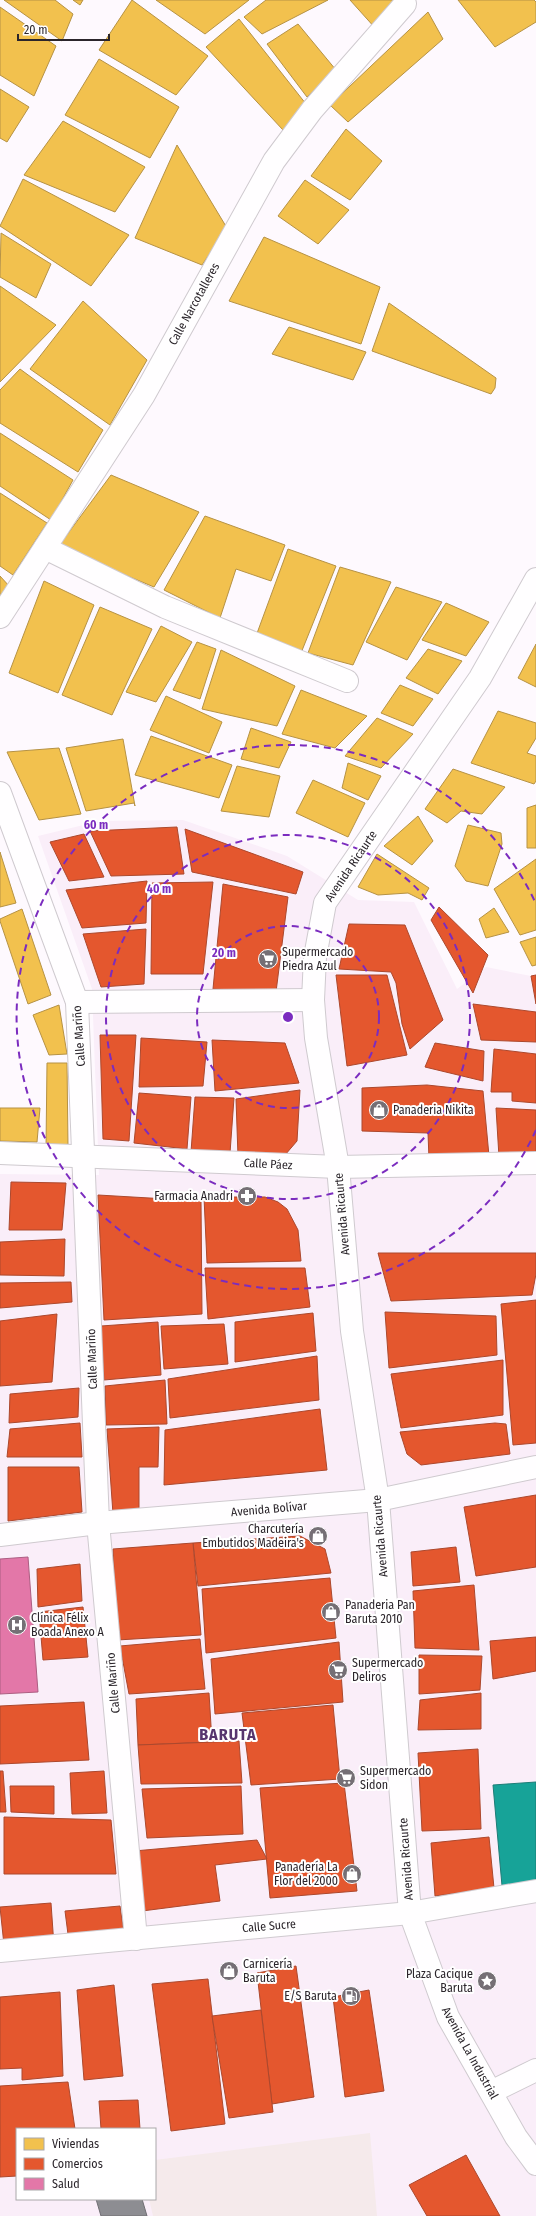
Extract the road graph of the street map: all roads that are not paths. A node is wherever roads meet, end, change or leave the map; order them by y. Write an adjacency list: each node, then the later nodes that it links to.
1 (405, 4): 2 (street, Calle Narcotalleres)
2 (45, 548): 4 (street, Calle Narcotalleres); 5 (street)
3 (536, 579): 7 (street, Avenida Ricaurte)
4 (0, 617)
5 (347, 681)
6 (0, 792): 8 (street, Calle Mariño)
7 (313, 1000): 8 (street); 12 (street, Avenida Ricaurte)
8 (78, 1002): 10 (street, Calle Mariño)
9 (0, 1153): 10 (street, Calle Páez)
10 (85, 1155): 12 (street, Calle Páez); 15 (street, Calle Mariño)
11 (536, 1163): 12 (street, Calle Páez)
12 (338, 1167): 14 (street, Avenida Ricaurte)
13 (536, 1467): 14 (street, Avenida Bolívar)
14 (378, 1500): 15 (street, Avenida Bolívar); 18 (street, Avenida Ricaurte)
15 (98, 1523): 16 (street, Avenida Bolívar); 19 (street, Calle Mariño)
16 (0, 1535)
17 (536, 1891): 18 (street, Calle Sucre)
18 (410, 1913): 19 (street, Calle Sucre); 22 (street, Avenida La Industrial)
19 (136, 1939): 20 (street, Calle Sucre)
20 (0, 1951)
21 (536, 2070): 22 (street)
22 (491, 2092): 23 (street, Avenida La Industrial)
23 (536, 2164)

